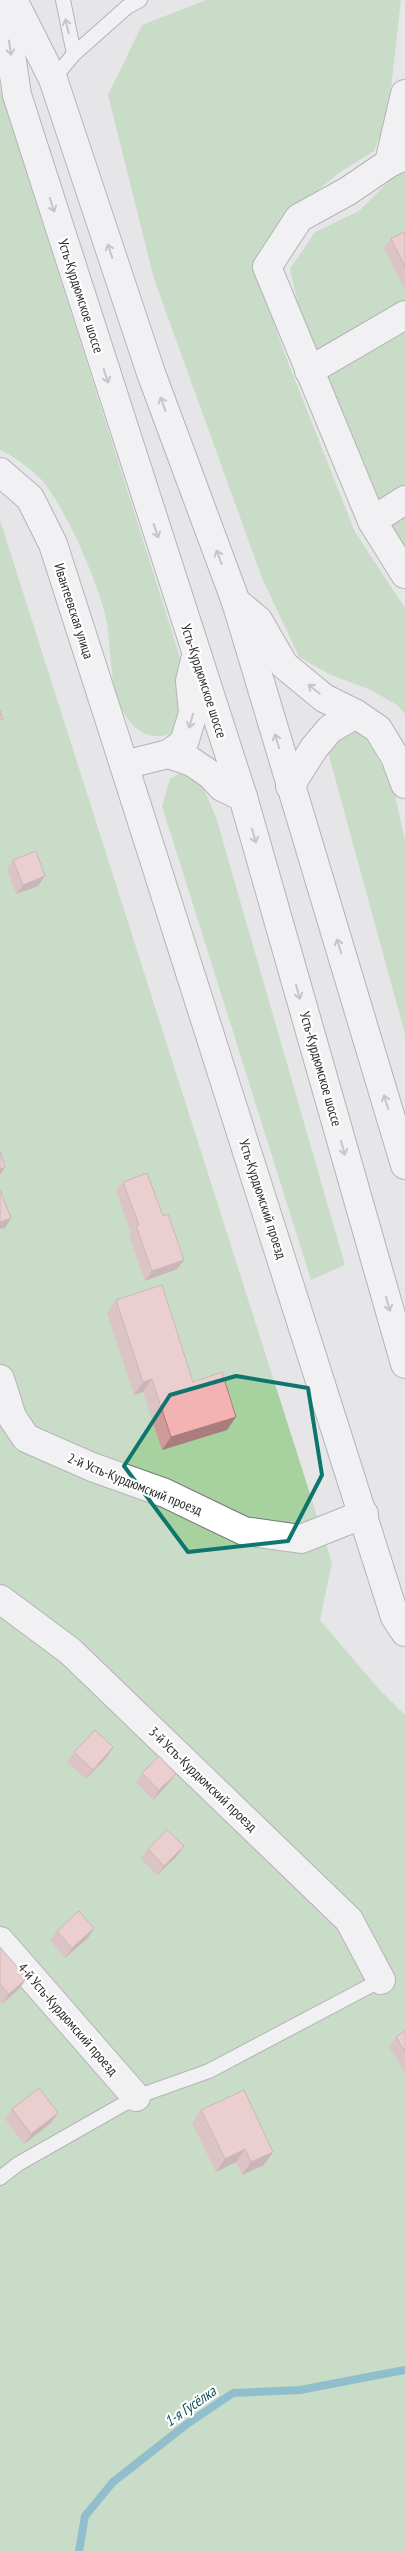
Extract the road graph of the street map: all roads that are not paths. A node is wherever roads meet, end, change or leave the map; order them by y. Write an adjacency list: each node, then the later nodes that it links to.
1 (3, 0): 16 (street, Усть-Курдюмское шоссе, one-way to 16)
2 (13, 0): 6 (street)
3 (63, 0): 5 (lane, one-way to 3)
4 (140, 0): 5 (lane)
5 (74, 54): 6 (lane)
6 (53, 79): 15 (street, one-way to 6)
7 (405, 94): 8 (street)
8 (397, 160): 10 (street)
9 (405, 315): 10 (street)
10 (309, 371): 13 (street)
11 (0, 472): 19 (street, Ивантеевская улица)
12 (405, 500): 13 (street)
13 (372, 521): 14 (street)
14 (405, 574)
15 (236, 602): 17 (street, one-way to 15); 21 (street, one-way to 15)
16 (196, 656): 18 (street, one-way to 18); 22 (street, Усть-Курдюмское шоссе)
17 (356, 714): 20 (street); 21 (street)
18 (168, 754): 19 (street); 22 (street)
19 (124, 765): 26 (street, Усть-Курдюмский проезд)
20 (405, 784)
21 (290, 786): 23 (street, one-way to 21)
22 (243, 797): 24 (street, Усть-Курдюмское шоссе, one-way to 24)
23 (405, 1166)
24 (405, 1364)
25 (0, 1379): 26 (street, 2-й Усть-Курдюмский проезд)
26 (364, 1514): 28 (street, Усть-Курдюмский проезд)
27 (0, 1599): 30 (street, 3-й Усть-Курдюмский проезд)
28 (405, 1632)
29 (0, 1941): 31 (street, 4-й Усть-Курдюмский проезд)
30 (381, 1980): 31 (lane)
31 (136, 2097): 32 (lane)
32 (0, 2178)

